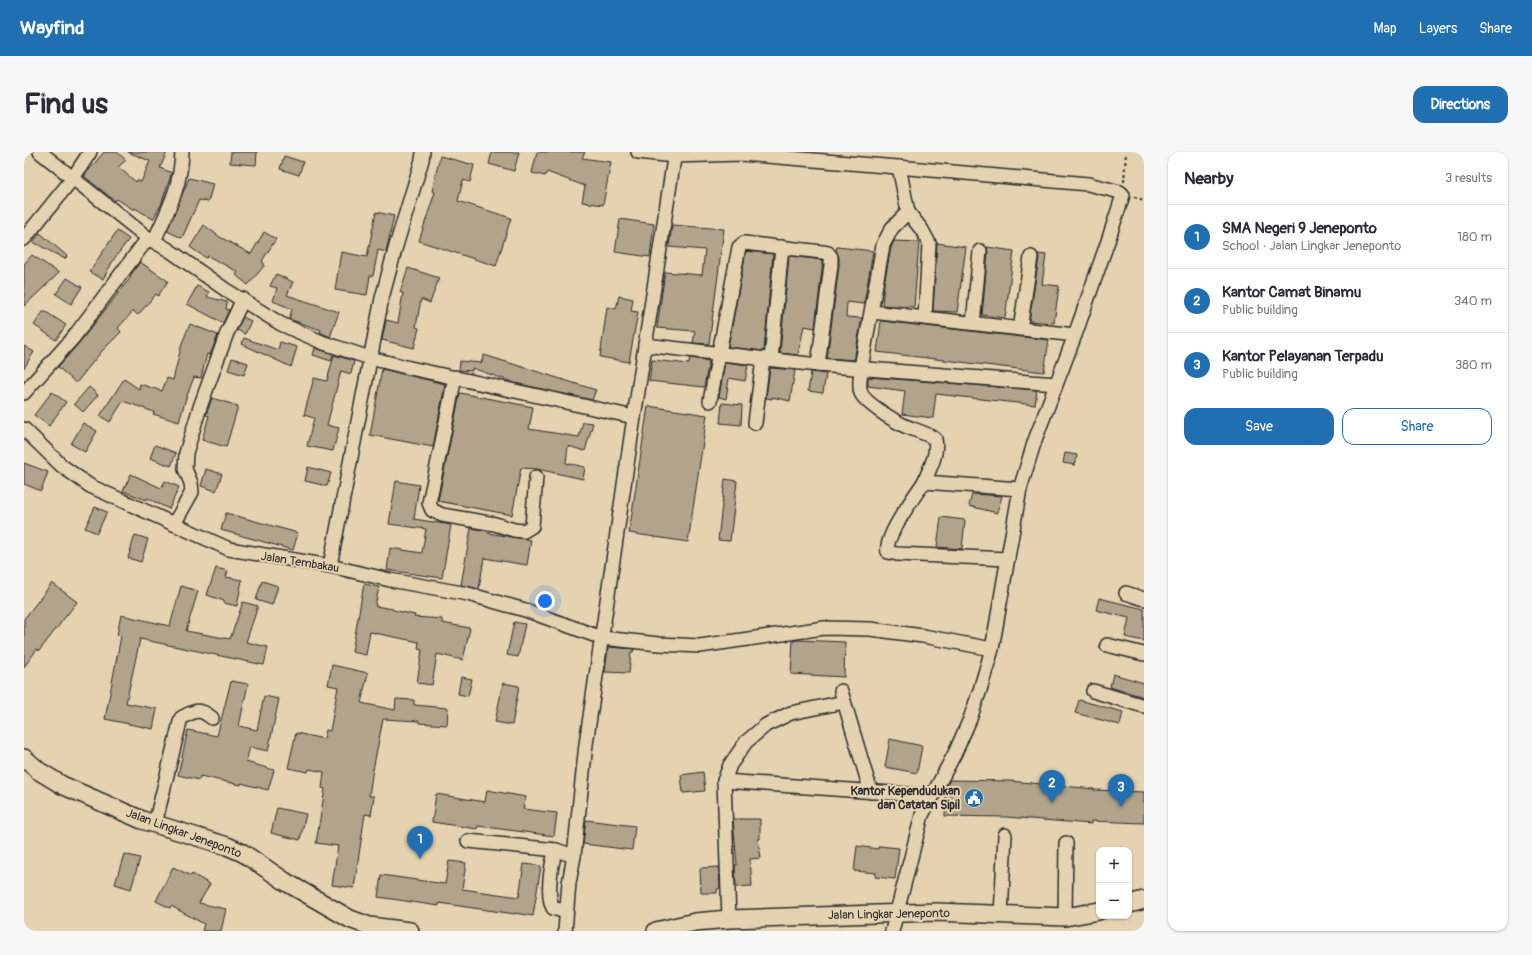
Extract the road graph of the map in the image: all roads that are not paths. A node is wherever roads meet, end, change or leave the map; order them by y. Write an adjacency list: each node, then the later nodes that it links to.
1 (40, 152): 8 (street)
2 (90, 152): 8 (street)
3 (182, 152): 11 (street)
4 (424, 152): 23 (street)
5 (638, 152): 6 (street)
6 (674, 154): 7 (street); 21 (street)
7 (899, 167): 9 (street); 20 (street)
8 (73, 178): 10 (street); 11 (street)
9 (908, 212): 16 (street); 17 (street)
10 (24, 239)
11 (151, 240): 15 (street); 29 (street)
12 (782, 247): 22 (street); 24 (street); 25 (street)
13 (980, 251): 18 (street)
14 (1031, 257): 19 (street)
15 (243, 299): 23 (street); 37 (street)
16 (872, 312): 17 (street); 26 (street)
17 (925, 318): 18 (street)
18 (973, 322): 19 (street)
19 (1020, 328): 20 (street)
20 (1075, 335): 28 (street)
21 (645, 345): 22 (street); 31 (street)
22 (719, 353): 24 (street); 30 (street)
23 (370, 358): 27 (street); 39 (street)
24 (767, 359): 25 (street); 32 (street)
25 (818, 364): 26 (street)
26 (861, 368): 28 (street); 35 (street)
27 (455, 377): 31 (street); 34 (street)
28 (1056, 384): 36 (street)
29 (24, 393)
30 (710, 401)
31 (634, 417): 42 (street)
32 (755, 423)
33 (24, 429): 37 (street, Jalan Tembakau)
34 (536, 477)
35 (924, 482): 36 (street); 38 (street)
36 (1020, 489): 38 (street)
37 (174, 524): 39 (street, Jalan Tembakau)
38 (1008, 559): 44 (street)
39 (330, 566): 42 (street, Jalan Tembakau)
40 (1126, 593): 41 (street)
41 (1144, 599)
42 (602, 638): 44 (street, Jalan Tembakau); 58 (street)
43 (1107, 644): 45 (street)
44 (992, 649): 52 (street)
45 (1144, 654)
46 (1093, 691): 47 (street)
47 (1144, 706)
48 (212, 718): 53 (street)
49 (24, 758): 53 (main road, Jalan Lingkar Jeneponto)
50 (724, 782): 51 (street); 51 (street); 66 (street)
51 (871, 792): 52 (street)
52 (933, 796): 63 (street)
53 (155, 824): 67 (main road, Jalan Lingkar Jeneponto)
54 (1005, 835): 64 (street)
55 (468, 841): 57 (street)
56 (1066, 843): 65 (street)
57 (556, 850): 58 (street); 61 (street)
58 (574, 856): 61 (street)
59 (1144, 900): 60 (main road)
60 (1132, 903)
61 (566, 912): 68 (street)
62 (1096, 912): 65 (main road, Jalan Lingkar Jeneponto)
63 (898, 913): 64 (main road, Jalan Lingkar Jeneponto); 66 (main road, Jalan Lingkar Jeneponto); 70 (street)
64 (1001, 915): 65 (main road, Jalan Lingkar Jeneponto)
65 (1065, 917)
66 (729, 919): 69 (main road, Jalan Lingkar Jeneponto)
67 (410, 931)
68 (564, 931)
69 (656, 931)
70 (892, 931)

